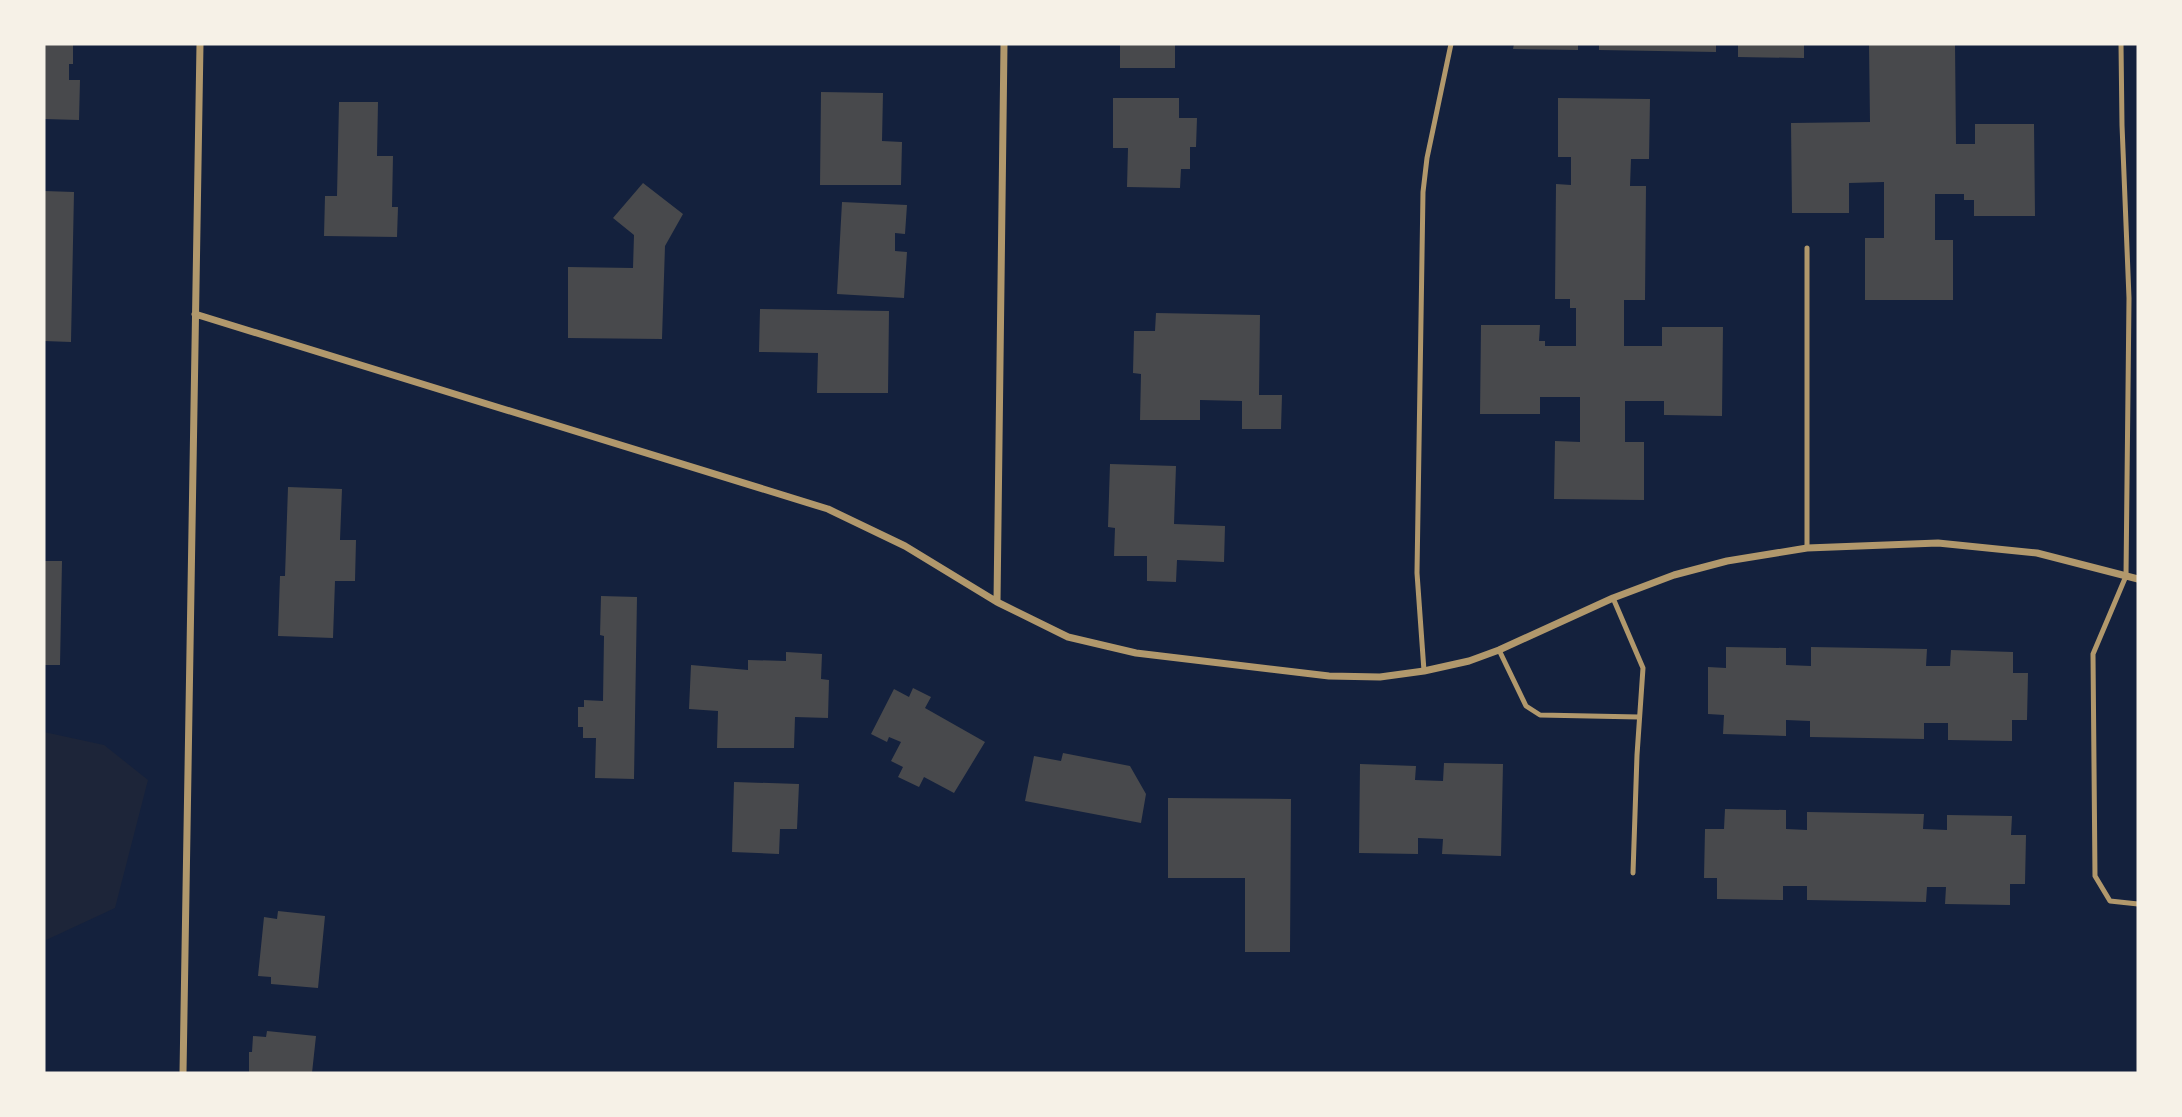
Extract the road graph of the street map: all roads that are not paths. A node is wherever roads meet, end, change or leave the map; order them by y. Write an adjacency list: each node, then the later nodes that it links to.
1 (200, 44): 6 (street)
2 (1004, 44): 11 (street)
3 (1451, 44): 13 (lane)
4 (2121, 44): 8 (lane)
5 (1807, 248): 7 (lane)
6 (195, 314): 11 (street); 17 (street)
7 (1807, 548): 8 (street); 10 (street)
8 (2126, 576): 9 (street); 16 (lane)
9 (2138, 579)
10 (1613, 598): 12 (street); 14 (lane)
11 (997, 602): 13 (street)
12 (1499, 650): 13 (street); 14 (lane)
13 (1424, 671)
14 (1639, 717): 15 (lane)
15 (1633, 873)
16 (2138, 904)
17 (183, 1073)

